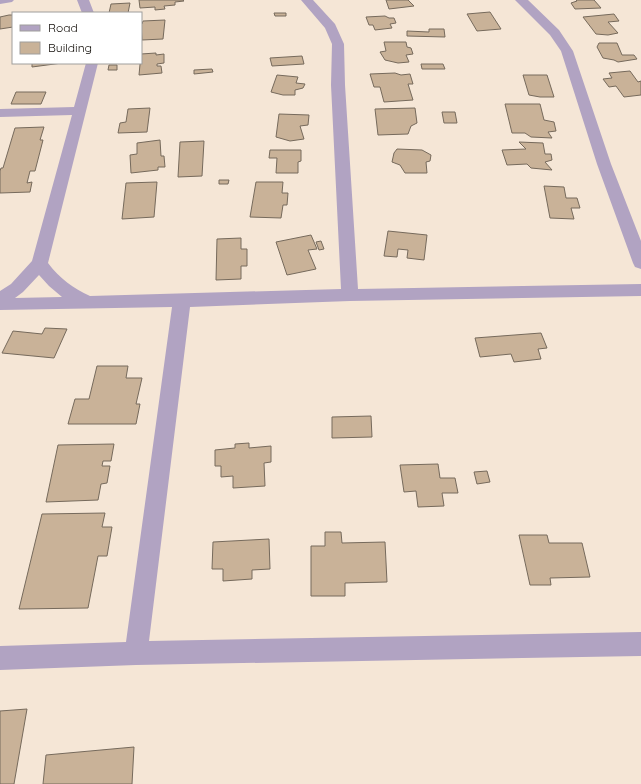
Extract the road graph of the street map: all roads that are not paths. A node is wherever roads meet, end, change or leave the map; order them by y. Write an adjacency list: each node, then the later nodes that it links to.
1 (8, 0): 5 (street)
2 (83, 0): 6 (street)
3 (307, 0): 13 (street)
4 (521, 0): 11 (street)
5 (0, 1)
6 (88, 12)
7 (92, 64): 8 (street)
8 (79, 111): 9 (street); 10 (street)
9 (0, 112)
10 (40, 263): 14 (street); 15 (street)
11 (641, 263)
12 (641, 290): 13 (street)
13 (350, 295): 16 (street)
14 (0, 300)
15 (86, 301): 16 (street); 17 (street)
16 (182, 301): 19 (street)
17 (0, 304)
18 (641, 644): 19 (street)
19 (136, 653): 20 (street)
20 (0, 658)

